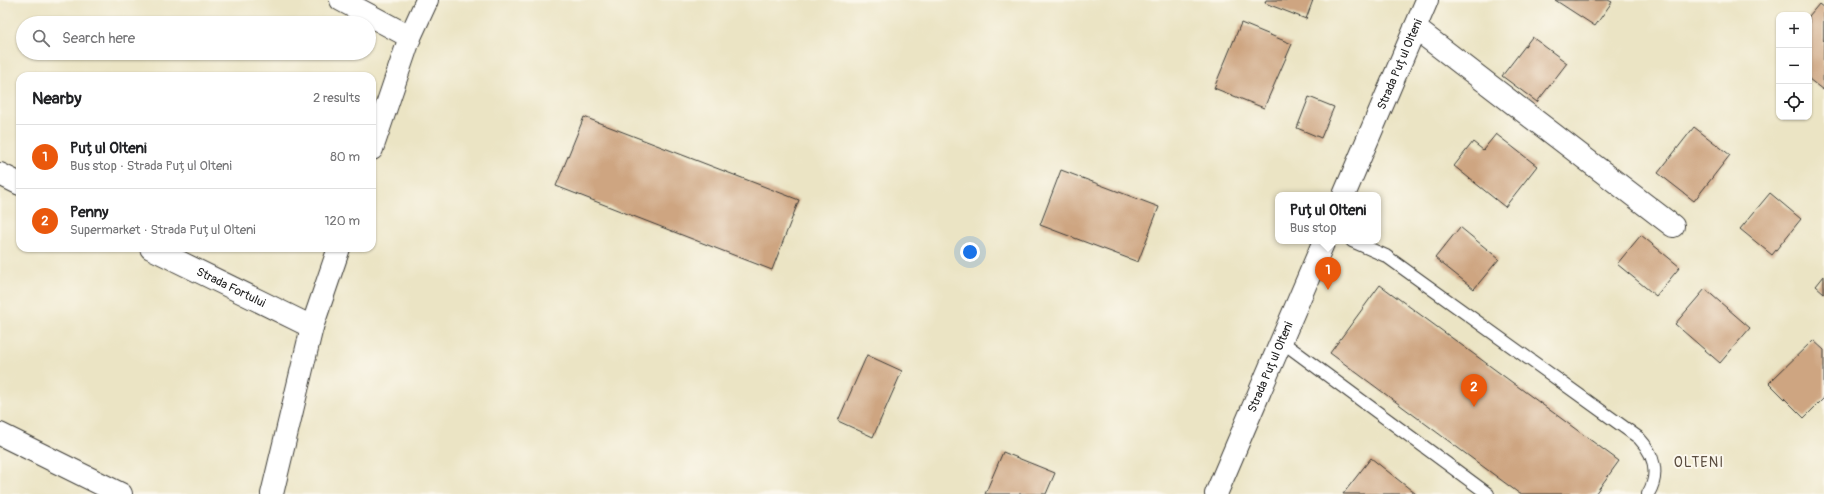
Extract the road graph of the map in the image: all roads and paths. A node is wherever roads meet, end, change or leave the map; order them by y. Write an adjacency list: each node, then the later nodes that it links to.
1 (341, 0): 4 (street)
2 (427, 0): 7 (street)
3 (1427, 0): 6 (street, Strada Puțul Olteni)
4 (372, 16)
5 (376, 18): 7 (street)
6 (1415, 28): 11 (street, Strada Puțul Olteni); 12 (street)
7 (410, 36): 8 (street)
8 (376, 137)
9 (0, 174): 10 (street)
10 (16, 182)
11 (1345, 192)
12 (1673, 226)
13 (1323, 244): 18 (street, Strada Puțul Olteni)
14 (1359, 244): 20 (lane)
15 (159, 252): 17 (street, Strada Fortului)
16 (338, 252): 17 (street)
17 (312, 328): 22 (street)
18 (1281, 341): 23 (street, Strada Puțul Olteni); 24 (lane)
19 (0, 434): 21 (street)
20 (1650, 493)
21 (121, 494)
22 (272, 494)
23 (1216, 494)
24 (1488, 494)

